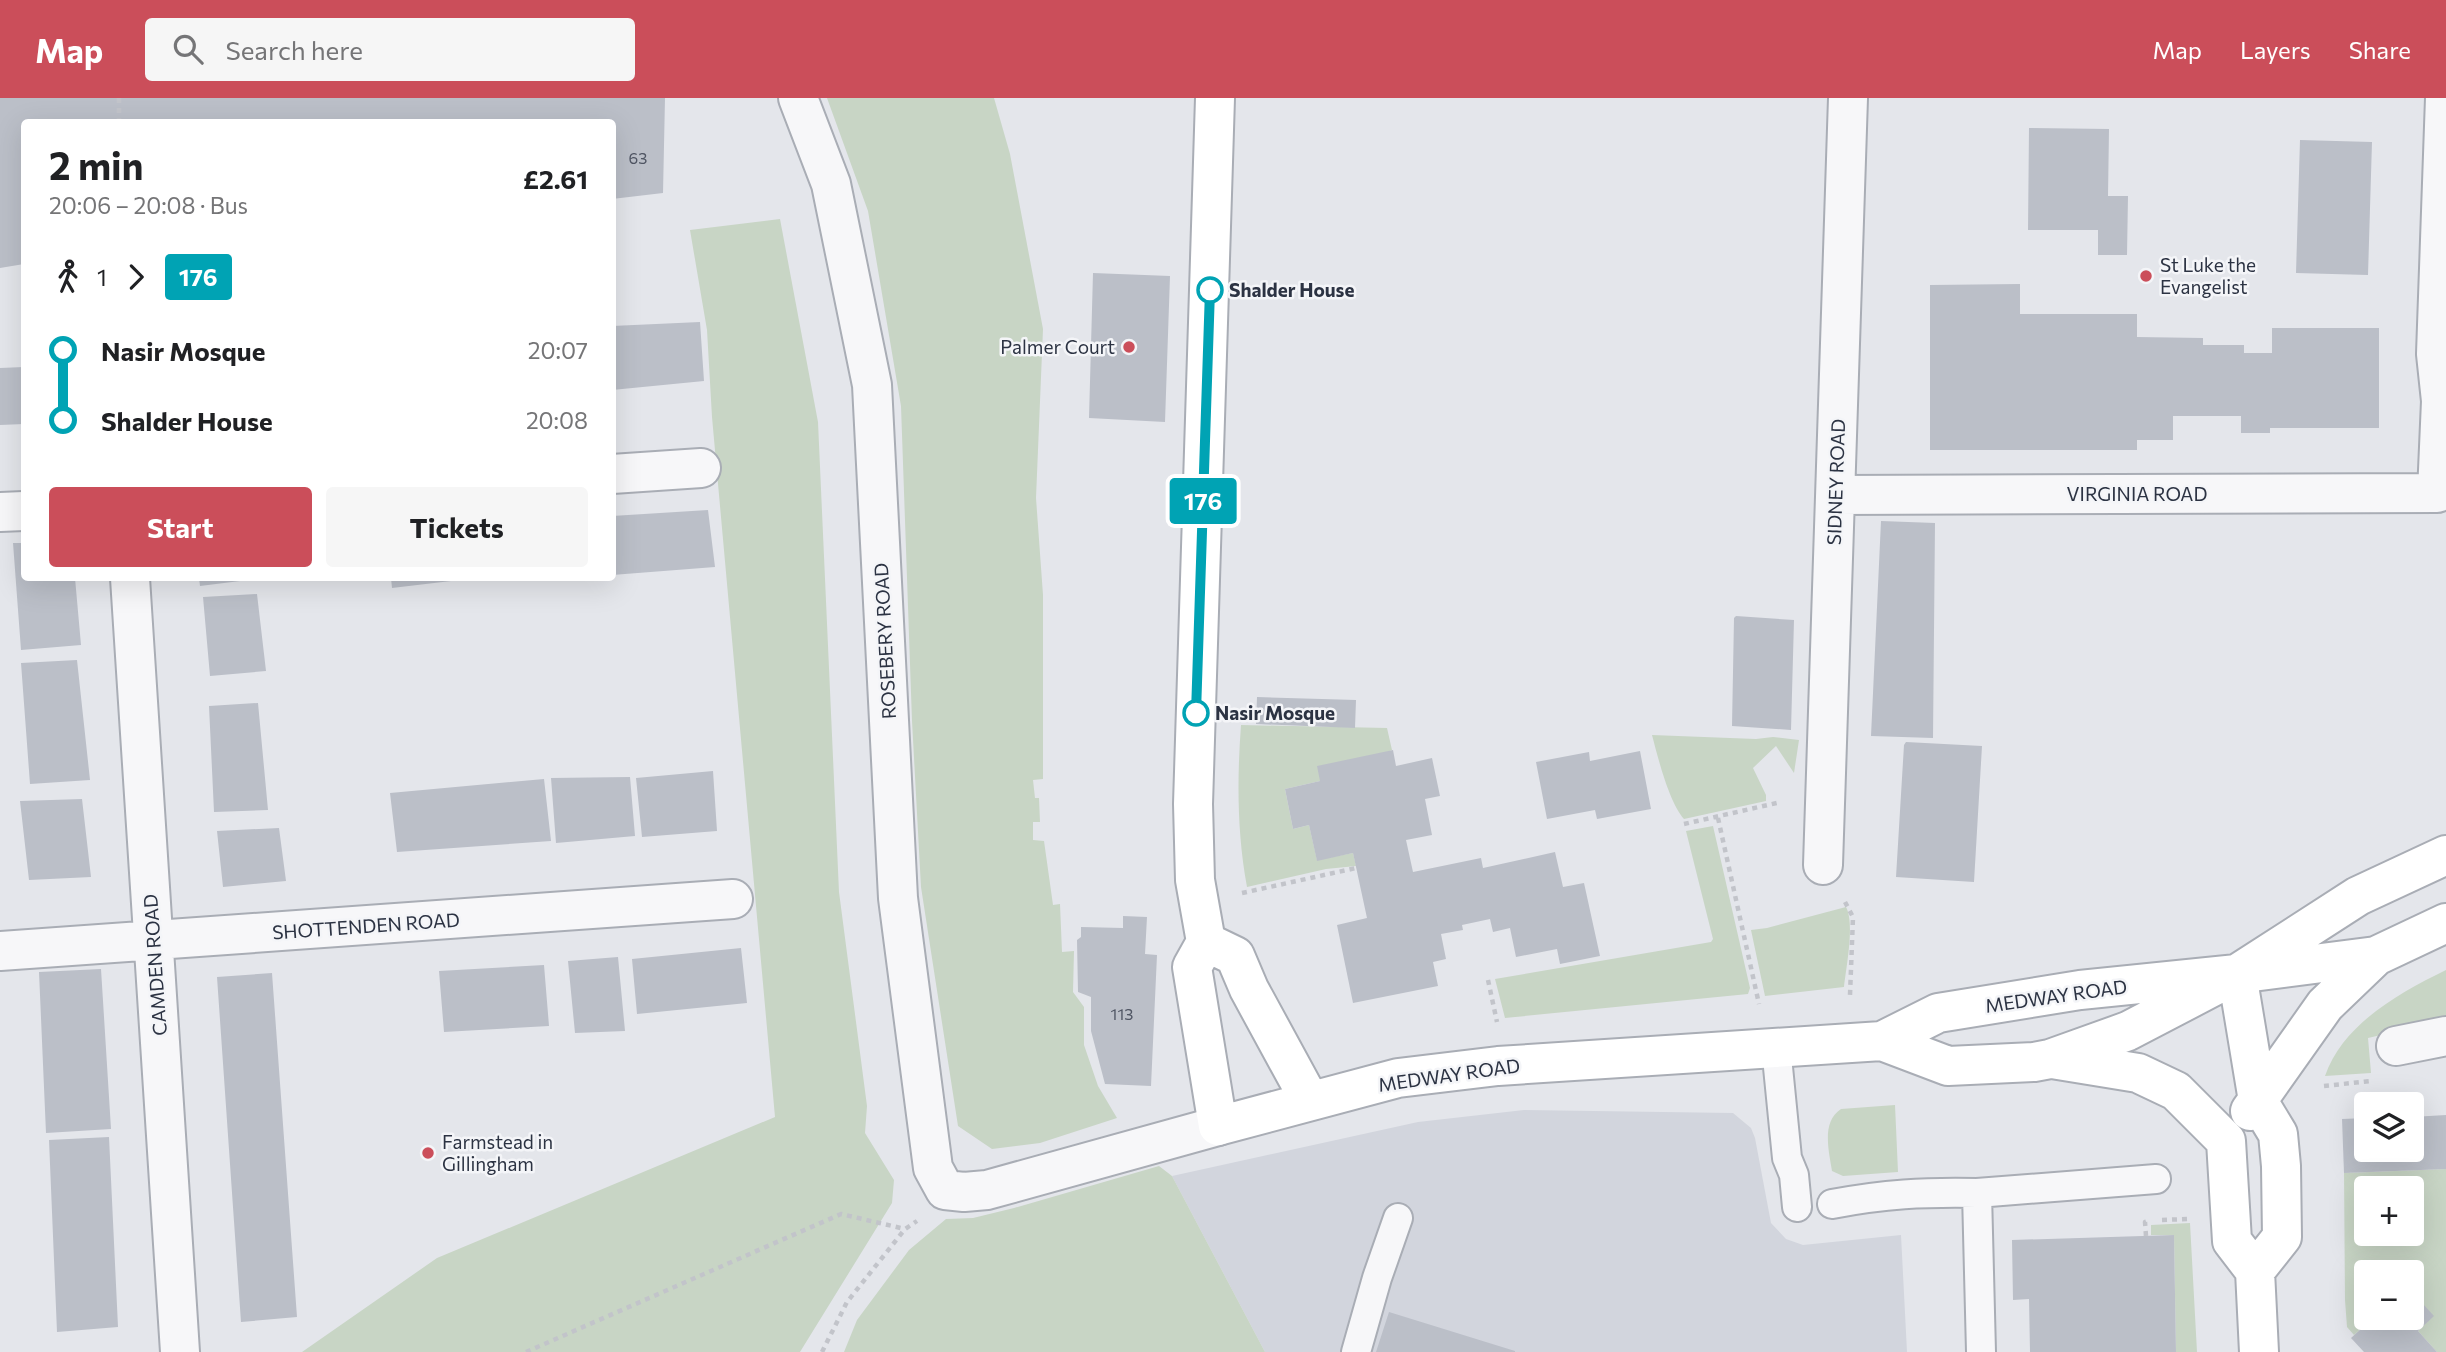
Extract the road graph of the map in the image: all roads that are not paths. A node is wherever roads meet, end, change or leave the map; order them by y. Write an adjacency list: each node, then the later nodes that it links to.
1 (798, 98): 30 (street, ROSEBERY ROAD)
2 (1215, 98): 16 (street)
3 (1848, 98): 7 (street, SIDNEY ROAD)
4 (2445, 104): 7 (street, VIRGINIA ROAD)
5 (701, 468): 6 (street)
6 (616, 474)
7 (1836, 495): 12 (street, SIDNEY ROAD)
8 (21, 510): 9 (street)
9 (0, 512)
10 (130, 581): 15 (street, CAMDEN ROAD)
11 (2446, 855): 19 (street, MEDWAY ROAD)
12 (1823, 865)
13 (733, 899): 15 (street, SHOTTENDEN ROAD)
14 (2446, 923): 18 (street, MEDWAY ROAD)
15 (153, 941): 17 (street, SHOTTENDEN ROAD); 36 (street, CAMDEN ROAD)
16 (1206, 942): 25 (street); 27 (street)
17 (0, 951)
18 (2376, 956): 19 (street, MEDWAY ROAD); 26 (street)
19 (2237, 974): 21 (street, MEDWAY ROAD); 24 (street, MEDWAY ROAD); 26 (street)
20 (2446, 1036): 22 (street)
21 (1882, 1041): 23 (street, MEDWAY ROAD); 24 (street, MEDWAY ROAD)
22 (2396, 1046)
23 (1776, 1047): 25 (street, MEDWAY ROAD); 33 (lane)
24 (2050, 1059): 28 (street)
25 (1310, 1101): 27 (street, MEDWAY ROAD)
26 (2258, 1101): 28 (street); 35 (street)
27 (1218, 1126): 30 (street, MEDWAY ROAD)
28 (2226, 1141): 35 (street)
29 (2156, 1179): 31 (lane)
30 (945, 1190)
31 (1977, 1193): 32 (lane); 38 (lane)
32 (1832, 1204)
33 (1797, 1207)
34 (1398, 1219): 37 (lane)
35 (2255, 1271): 39 (street)
36 (180, 1352)
37 (1356, 1352)
38 (1981, 1352)
39 (2259, 1352)

